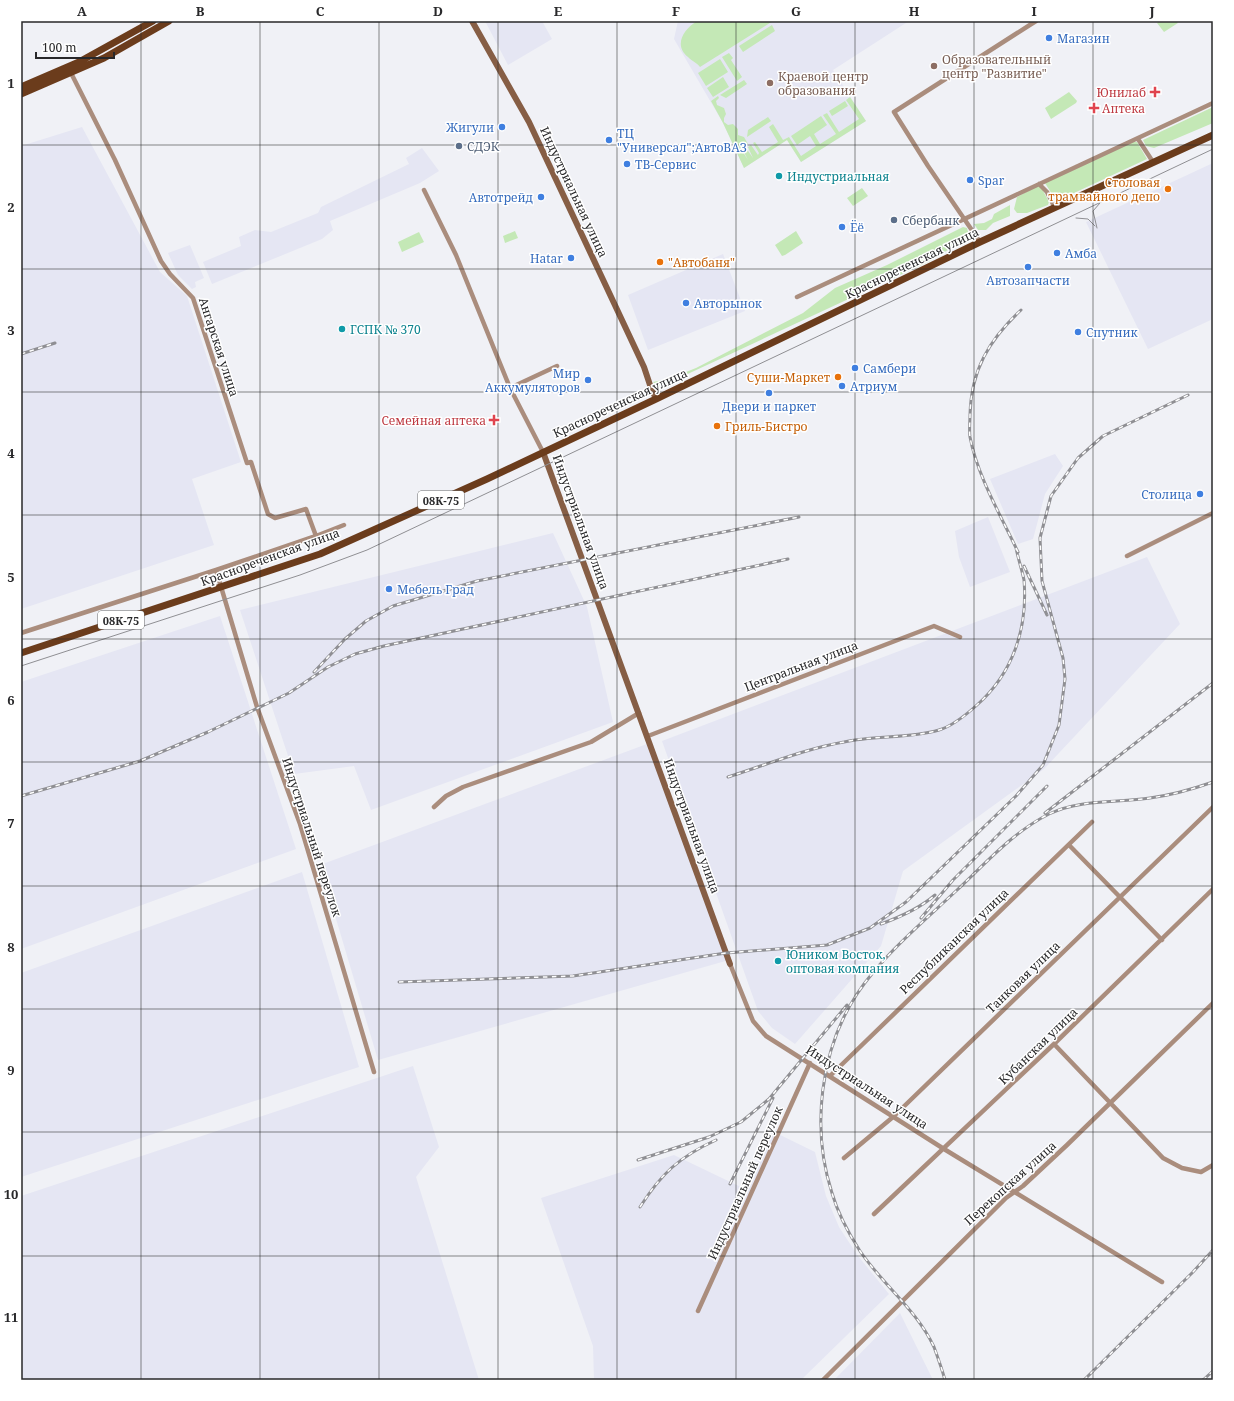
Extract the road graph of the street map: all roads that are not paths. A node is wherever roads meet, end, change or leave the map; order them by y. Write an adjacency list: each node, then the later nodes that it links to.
1 (153, 21): 5 (main road)
2 (169, 21): 5 (main road)
3 (472, 21): 20 (street, Индустриальная улица)
4 (1036, 21): 15 (street)
5 (70, 70): 6 (main road); 7 (main road); 24 (street, Ангарская улица)
6 (21, 87)
7 (21, 94)
8 (1213, 104): 10 (street)
9 (1213, 134): 11 (main road, Краснореченская улица)
10 (1138, 139): 11 (street); 12 (street)
11 (1153, 162): 14 (main road, Краснореченская улица)
12 (1039, 184): 14 (street); 15 (street)
13 (424, 190): 19 (street, Индустриальная улица)
14 (1055, 208): 16 (main road, Краснореченская улица)
15 (964, 218): 16 (street); 17 (street)
16 (980, 242): 20 (main road, Краснореченская улица)
17 (797, 297)
18 (557, 366): 19 (street)
19 (510, 388): 21 (street, Индустриальная улица)
20 (656, 399): 21 (main road, Краснореченская улица / 08К-75)
21 (543, 452): 27 (main road, Краснореченская улица / 08К-75); 31 (street, Индустриальная улица)
22 (1213, 513): 25 (street)
23 (344, 525): 24 (street)
24 (316, 536): 26 (street)
25 (1127, 556)
26 (216, 570): 27 (street, Индустриальный переулок); 28 (street)
27 (221, 587): 30 (main road, Краснореченская улица / 08К-75); 44 (street, Индустриальный переулок)
28 (21, 633)
29 (960, 637): 32 (street, Центральная улица)
30 (21, 652)
31 (639, 713): 32 (street, Индустриальная улица); 33 (street)
32 (648, 736): 40 (street, Индустриальная улица)
33 (434, 807)
34 (1213, 807): 38 (street, Танковая улица)
35 (1092, 822): 36 (street, Республиканская улица)
36 (1068, 845): 38 (street); 45 (street, Республиканская улица)
37 (1213, 889): 39 (street, Кубанская улица)
38 (1119, 897): 39 (street); 47 (street, Танковая улица)
39 (1162, 940): 42 (street, Кубанская улица)
40 (730, 964): 43 (street, Индустриальная улица)
41 (1213, 1002): 46 (street, Перекопская улица)
42 (1054, 1044): 46 (street); 48 (street, Кубанская улица)
43 (810, 1063): 45 (street, Индустриальная улица); 54 (street, Индустриальный переулок)
44 (374, 1072)
45 (830, 1075): 47 (street, Индустриальная улица)
46 (1110, 1104): 50 (street); 51 (street, Перекопская улица)
47 (893, 1117): 48 (street, Индустриальная улица); 49 (street, Танковая улица)
48 (944, 1149): 51 (street, Индустриальная улица); 52 (street, Кубанская улица)
49 (844, 1158)
50 (1213, 1165)
51 (1014, 1192): 53 (street, Индустриальная улица); 55 (street, Перекопская улица)
52 (874, 1214)
53 (1162, 1282)
54 (698, 1311)
55 (823, 1380)

